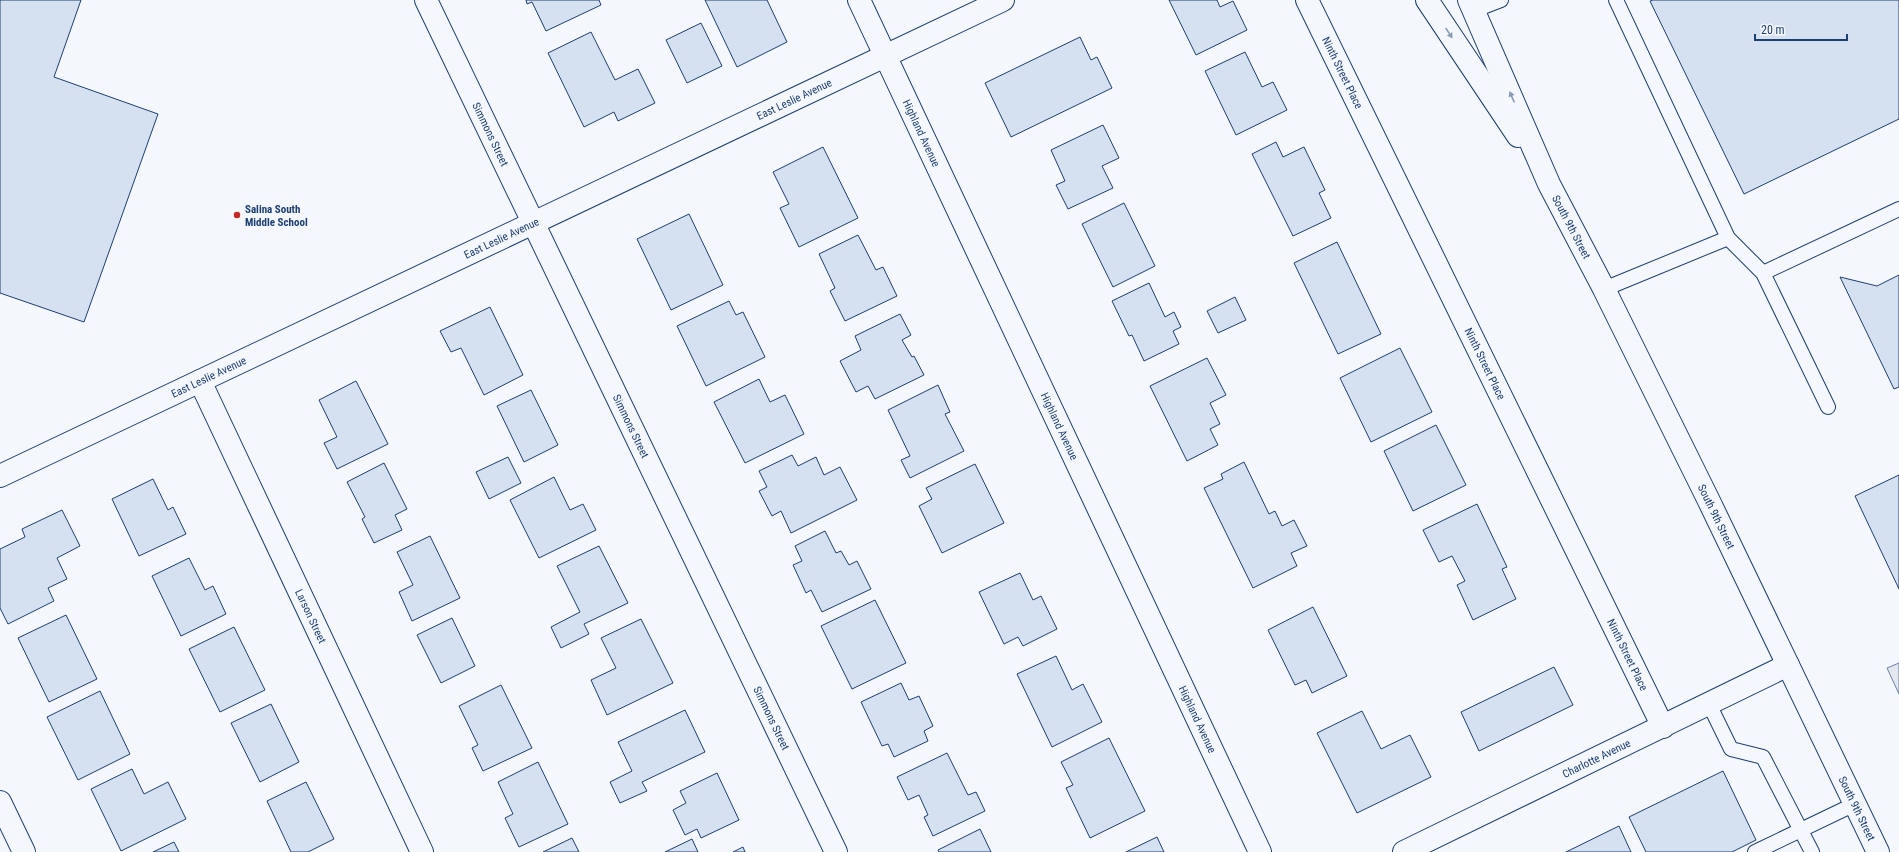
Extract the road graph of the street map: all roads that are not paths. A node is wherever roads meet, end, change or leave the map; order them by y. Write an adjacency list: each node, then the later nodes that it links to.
1 (426, 0): 12 (street, Simmons Street)
2 (859, 0): 9 (street, Highland Avenue)
3 (1002, 0): 9 (street, East Leslie Avenue)
4 (1307, 0): 21 (street, Ninth Street Place)
5 (1427, 0): 10 (street, South 9th Street, one-way to 10)
6 (1501, 0): 8 (lane)
7 (1616, 0): 13 (lane)
8 (1472, 5): 10 (street, South 9th Street, one-way to 8)
9 (885, 55): 12 (street, East Leslie Avenue); 28 (street, Highland Avenue)
10 (1549, 184): 15 (street, South 9th Street)
11 (1899, 209): 14 (lane)
12 (533, 224): 16 (street, East Leslie Avenue); 27 (street, Simmons Street)
13 (1728, 238): 14 (lane); 15 (lane)
14 (1763, 273): 17 (lane)
15 (1604, 289): 19 (street, South 9th Street)
16 (200, 382): 18 (street, East Leslie Avenue); 26 (street, Larson Street)
17 (1828, 407)
18 (0, 476)
19 (1788, 665): 20 (street, Charlotte Avenue); 23 (street, South 9th Street)
20 (1709, 704): 21 (street, Charlotte Avenue); 24 (lane)
21 (1662, 727): 29 (street, Charlotte Avenue)
22 (0, 802): 25 (street)
23 (1855, 804): 24 (lane); 32 (street, South 9th Street)
24 (1801, 830): 30 (lane); 31 (lane)
25 (24, 852)
26 (422, 852)
27 (836, 852)
28 (1260, 852)
29 (1404, 852)
30 (1755, 852)
31 (1812, 852)
32 (1878, 852)

